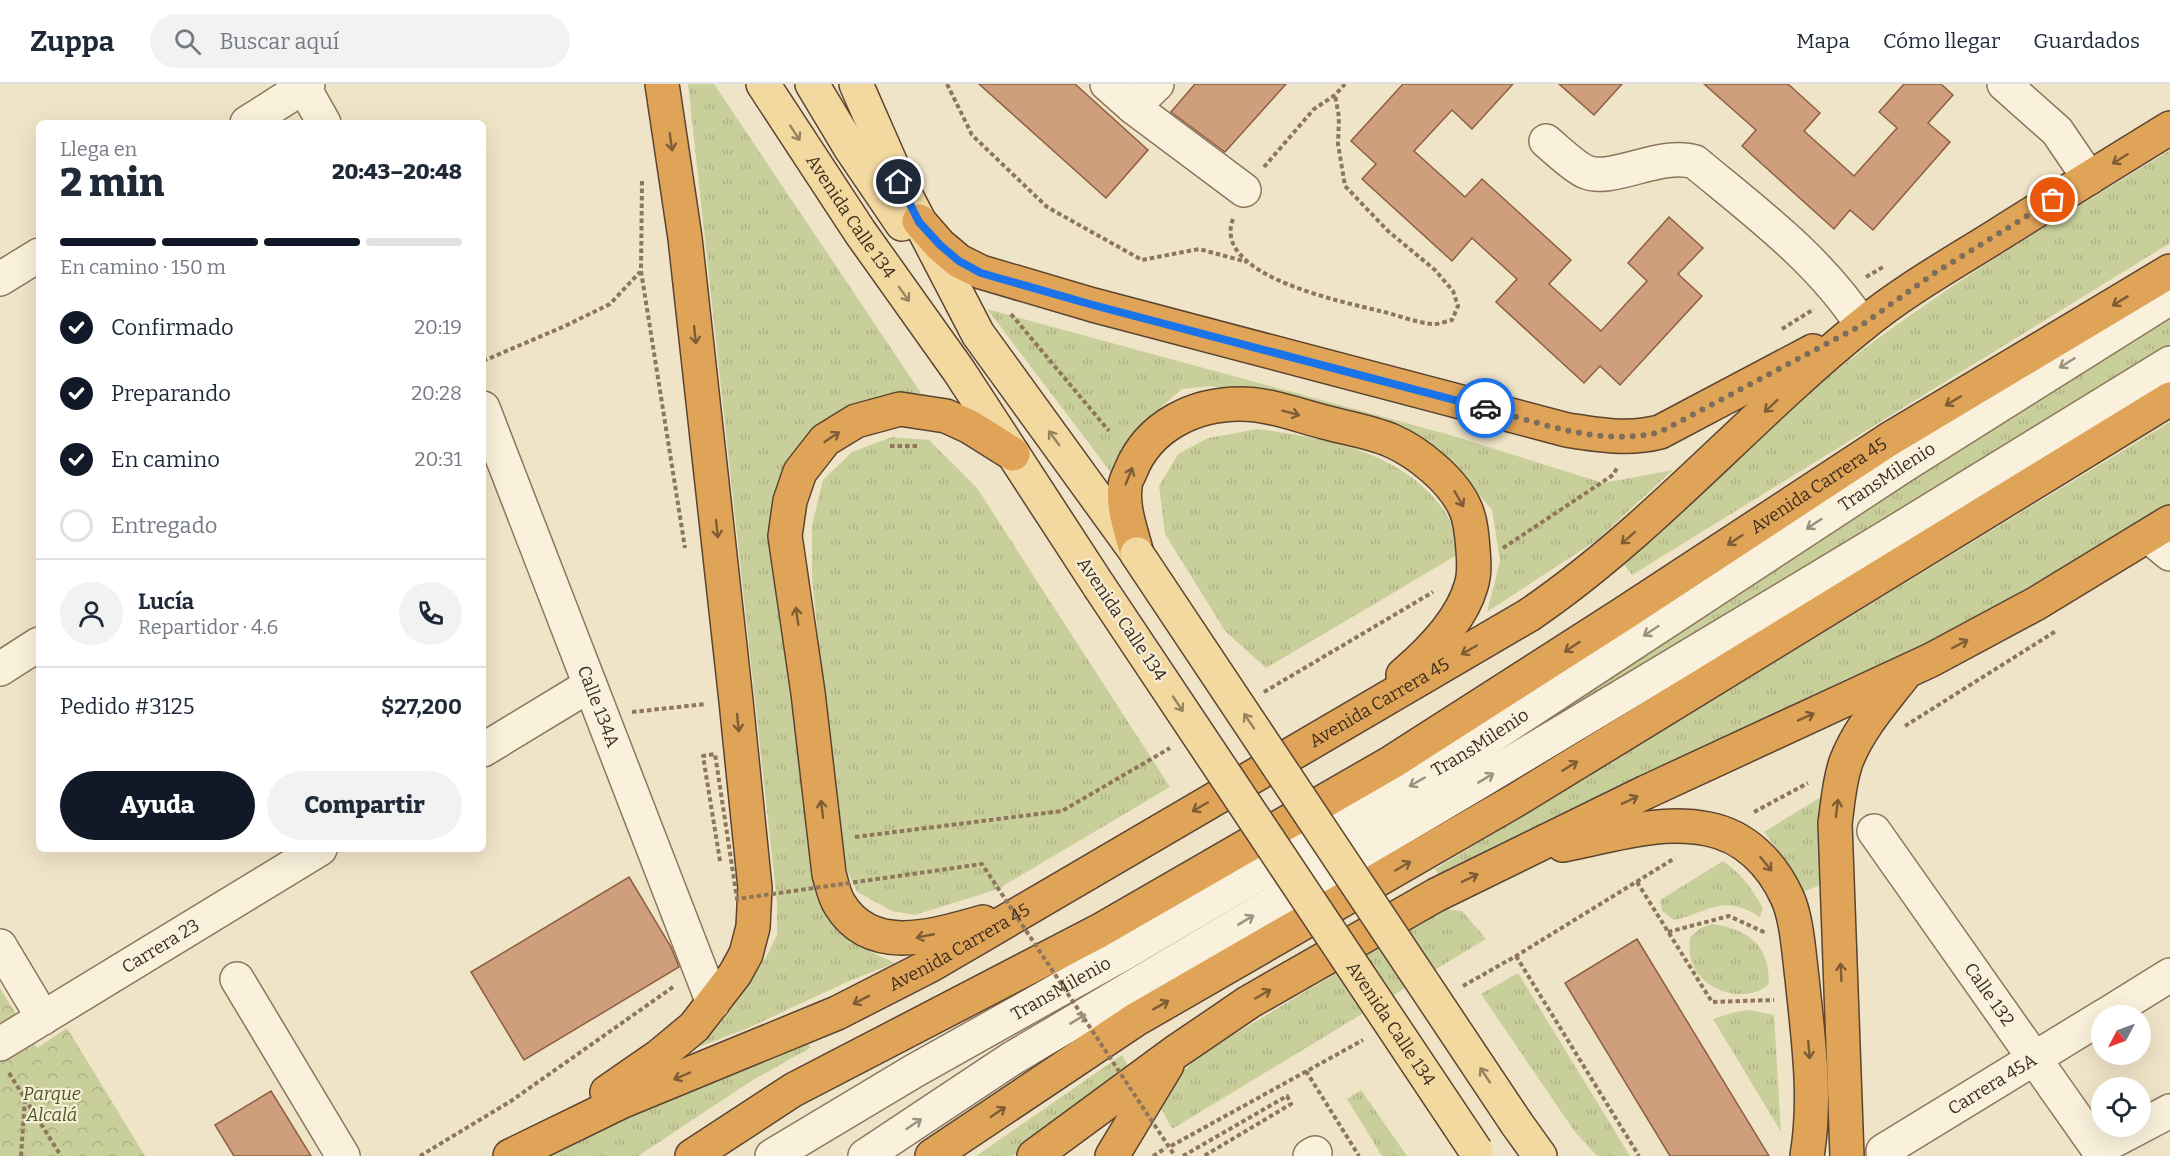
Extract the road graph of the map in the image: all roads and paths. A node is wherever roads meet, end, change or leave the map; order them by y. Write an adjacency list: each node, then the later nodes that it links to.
1 (662, 84): 69 (highway, one-way to 69)
2 (763, 84): 35 (main road, Avenida Calle 134, one-way to 35)
3 (812, 84): 27 (main road)
4 (856, 84): 19 (main road)
5 (947, 84): 21 (path)
6 (1107, 84): 12 (street)
7 (1157, 84): 12 (street)
8 (1345, 84): 11 (path)
9 (2004, 84): 17 (street)
10 (304, 85): 13 (street); 14 (street)
11 (1335, 95): 18 (path); 21 (path)
12 (1133, 107): 18 (street)
13 (252, 120)
14 (322, 120)
15 (2170, 128): 17 (highway, Avenida Carrera 45, one-way to 17)
16 (1546, 141): 26 (street)
17 (2089, 178): 26 (highway, Avenida Carrera 45)
18 (1244, 190): 21 (path)
19 (919, 222): 26 (highway); 27 (main road)
20 (36, 257): 23 (street)
21 (1248, 262)
22 (2170, 271): 90 (highway, Avenida Carrera 45, one-way to 90)
23 (0, 279)
24 (2170, 298): 91 (street, TransMilenio, one-way to 91)
25 (1009, 311): 32 (path)
26 (1862, 325): 49 (highway, Avenida Carrera 45, one-way to 49)
27 (978, 334): 40 (main road, one-way to 27)
28 (486, 361): 39 (path)
29 (2170, 363): 92 (street, TransMilenio, one-way to 29)
30 (2170, 399): 93 (highway, one-way to 30)
31 (486, 416): 45 (street, Calle 134A)
32 (1109, 431)
33 (921, 446): 34 (path)
34 (884, 447)
35 (1013, 454): 60 (highway, one-way to 35); 85 (main road, Avenida Calle 134, one-way to 85, bridge)
36 (1613, 475): 38 (path)
37 (2163, 538): 44 (highway, one-way to 37)
38 (1510, 543)
39 (685, 552)
40 (1137, 554): 49 (highway, one-way to 49); 101 (main road, one-way to 40, bridge)
41 (1435, 591): 46 (path)
42 (36, 646): 43 (street)
43 (0, 669)
44 (1908, 670): 56 (highway, one-way to 44); 104 (highway, one-way to 44)
45 (590, 685): 48 (street, Calle 134A); 51 (street)
46 (1263, 693)
47 (709, 704): 48 (path)
48 (602, 716): 65 (street, Calle 134A)
49 (1341, 725): 60 (highway, Avenida Carrera 45, one-way to 60)
50 (1173, 746): 54 (path)
51 (486, 748)
52 (1874, 831): 76 (street, Calle 132)
53 (734, 836): 59 (path)
54 (851, 838)
55 (315, 852): 71 (street, Carrera 23)
56 (1520, 853): 74 (highway, one-way to 56); 103 (highway, one-way to 103)
57 (720, 861): 97 (path, bridge)
58 (1637, 882): 61 (path)
59 (737, 904)
60 (1023, 911): 82 (highway, Avenida Carrera 45, one-way to 82)
61 (1668, 932): 62 (path); 68 (path)
62 (1772, 936)
63 (0, 946): 71 (street)
64 (1516, 956): 102 (path)
65 (699, 968): 69 (street, Calle 134A); 89 (path)
66 (2170, 975): 70 (street, Carrera 45A)
67 (237, 979): 88 (street)
68 (1778, 1000)
69 (713, 1003): 82 (highway)
70 (2121, 1005)
71 (42, 1018): 75 (street, Carrera 23)
72 (2091, 1023): 76 (street, Carrera 45A)
73 (1364, 1039): 77 (path)
74 (1174, 1053): 94 (highway); 95 (highway)
75 (2, 1054): 78 (path)
76 (2034, 1058): 83 (street, Carrera 45A); 84 (street, Calle 132)
77 (1306, 1071): 80 (path); 100 (path)
78 (25, 1097): 86 (path); 87 (path)
79 (2170, 1111): 84 (street)
80 (1171, 1146)
81 (1166, 1148): 96 (path)
82 (518, 1151)
83 (1882, 1151)
84 (2101, 1152)
85 (1478, 1154)
86 (21, 1156)
87 (61, 1156)
88 (343, 1156)
89 (420, 1156)
90 (692, 1156)
91 (772, 1156)
92 (865, 1156)
93 (932, 1156)
94 (1034, 1156)
95 (1112, 1156)
96 (1153, 1156)
97 (1175, 1156)
98 (1183, 1156): 99 (path)
99 (1204, 1156)
100 (1359, 1156)
101 (1540, 1156)
102 (1639, 1156)
103 (1807, 1156)
104 (1847, 1156)

